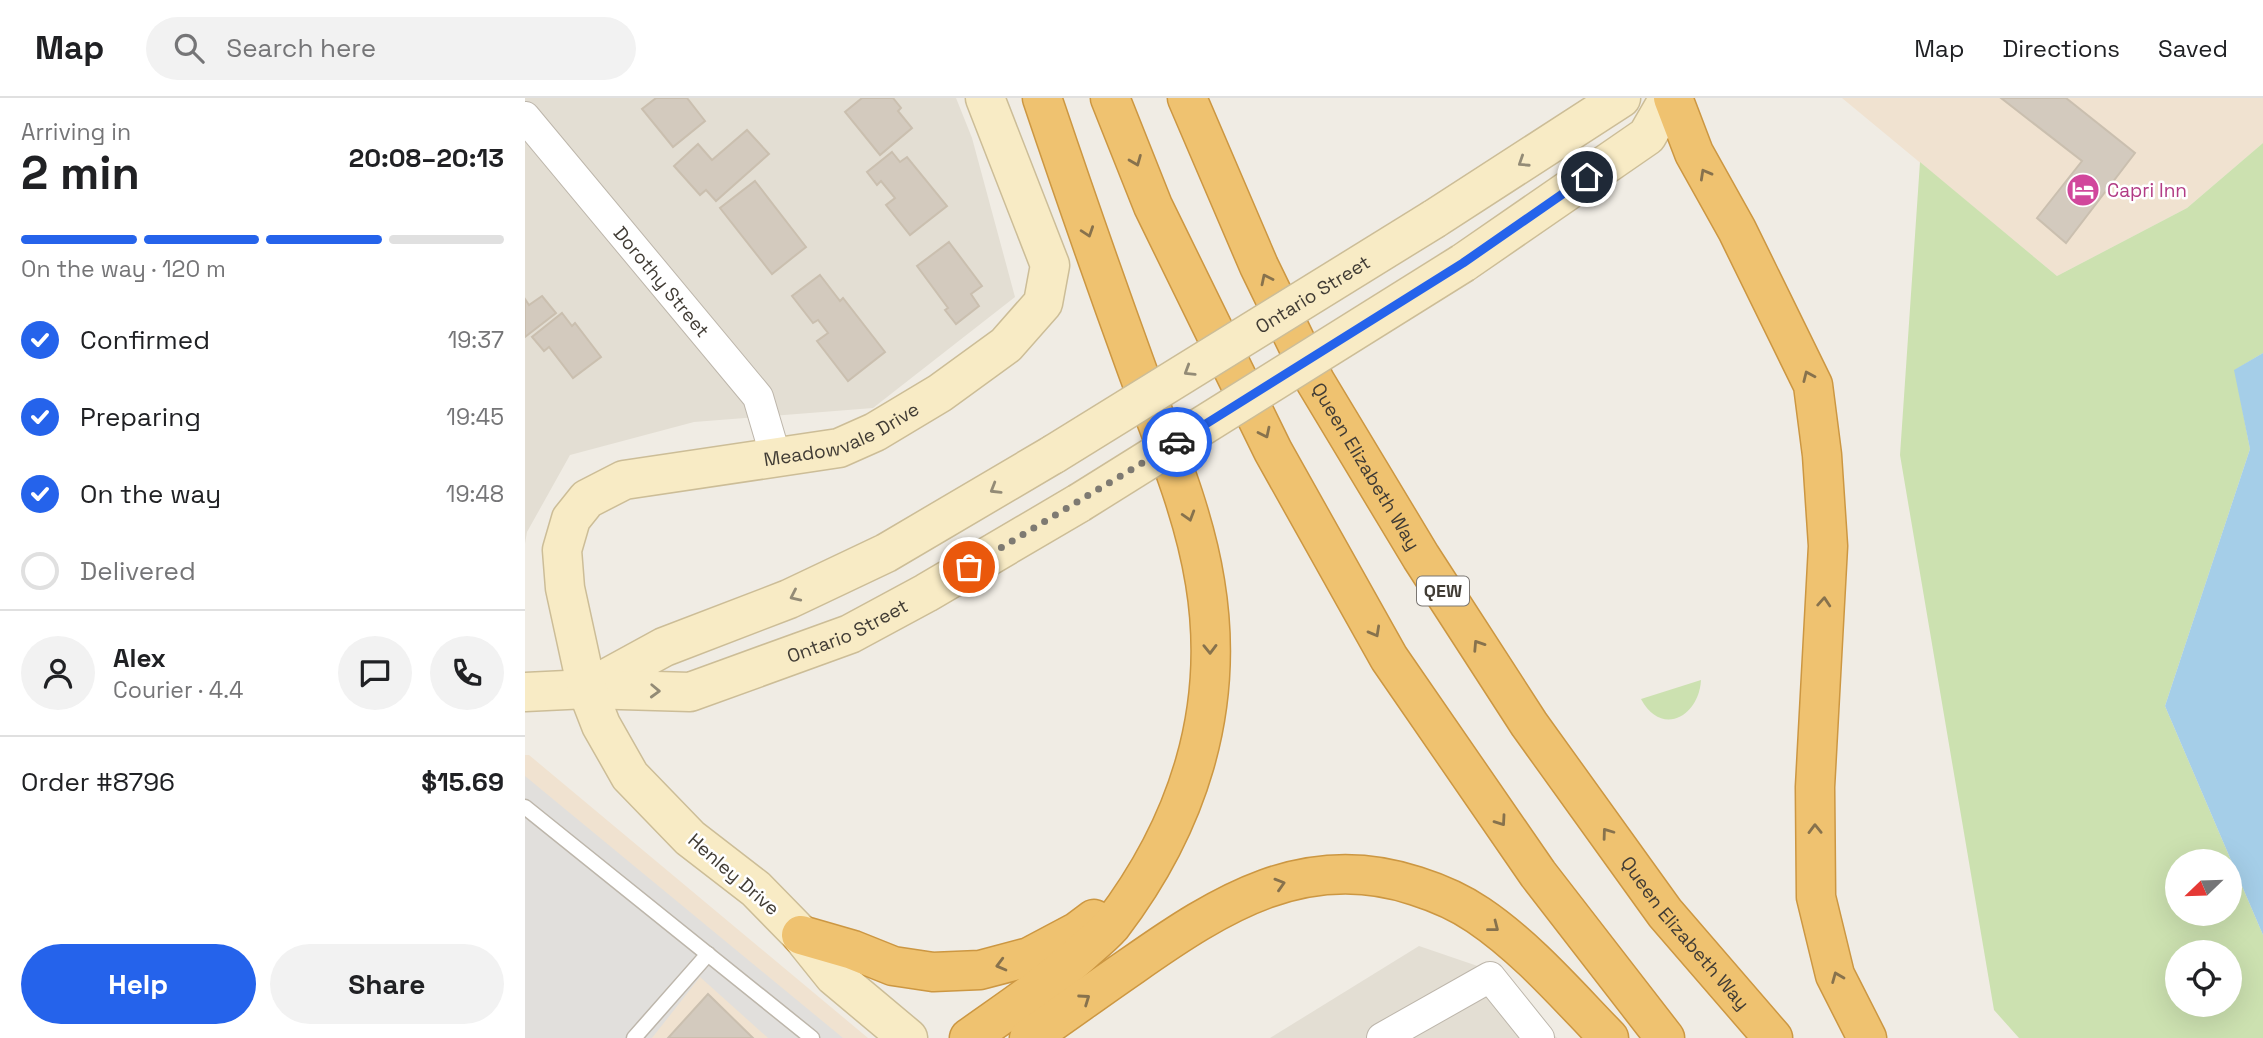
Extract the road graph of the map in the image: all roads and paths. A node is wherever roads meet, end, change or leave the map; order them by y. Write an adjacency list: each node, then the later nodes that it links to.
1 (985, 98): 8 (main road, Meadowvale Drive)
2 (1042, 98): 12 (highway, one-way to 12)
3 (1110, 98): 23 (highway, one-way to 23)
4 (1187, 98): 24 (highway, Queen Elizabeth Way / QEW, one-way to 4)
5 (1621, 98): 9 (main road, Ontario Street, one-way to 9, bridge)
6 (1671, 98): 9 (main road, Ontario Street, one-way to 6, bridge); 25 (highway, one-way to 6)
7 (525, 117): 8 (street, Dorothy Street)
8 (776, 458): 9 (main road, Meadowvale Drive)
9 (587, 689): 10 (main road, Ontario Street); 13 (main road, Henley Drive)
10 (525, 692)
11 (525, 807): 14 (lane)
12 (1155, 859): 13 (highway, one-way to 13); 18 (highway)
13 (801, 935): 17 (main road, Henley Drive)
14 (708, 954): 15 (lane); 16 (lane)
15 (634, 1038)
16 (812, 1038)
17 (908, 1038)
18 (969, 1038)
19 (1029, 1038): 22 (highway, one-way to 22)
20 (1382, 1038): 21 (street)
21 (1539, 1038)
22 (1609, 1038)
23 (1665, 1038)
24 (1773, 1038)
25 (1867, 1038)

